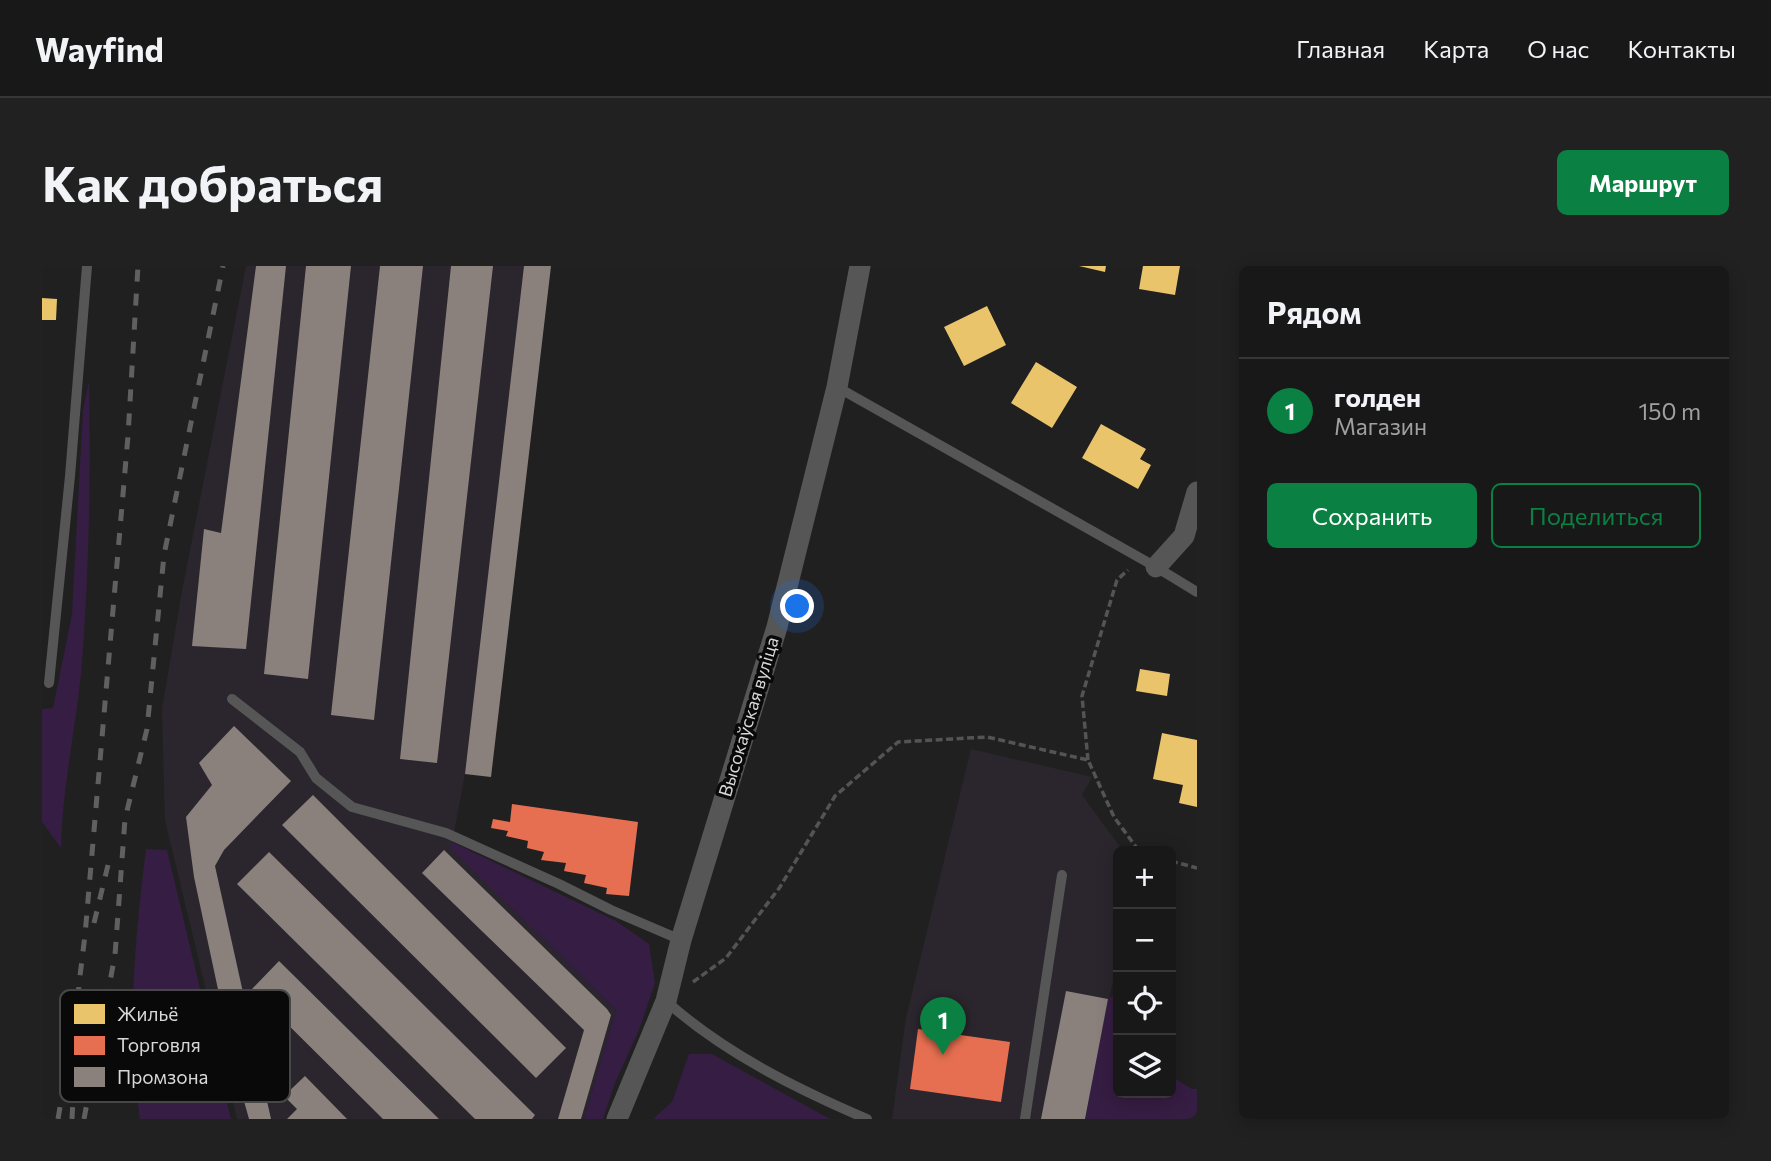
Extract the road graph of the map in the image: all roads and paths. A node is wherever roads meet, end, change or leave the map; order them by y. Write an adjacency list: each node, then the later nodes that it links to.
1 (87, 266): 7 (lane)
2 (860, 266): 3 (street, Высокаўская вуліца)
3 (837, 387): 5 (lane); 14 (street, Высокаўская вуліца)
4 (1197, 492): 5 (street)
5 (1156, 567): 6 (lane); 9 (path)
6 (1197, 592)
7 (49, 683)
8 (232, 699): 14 (lane)
9 (1088, 761): 10 (path); 15 (path)
10 (1135, 846)
11 (1176, 862): 12 (path)
12 (1197, 867)
13 (1062, 875): 18 (lane)
14 (681, 940): 15 (street, Высокаўская вуліца)
15 (666, 1001): 16 (street, Высокаўская вуліца); 17 (lane)
16 (617, 1119)
17 (867, 1119)
18 (1025, 1119)

